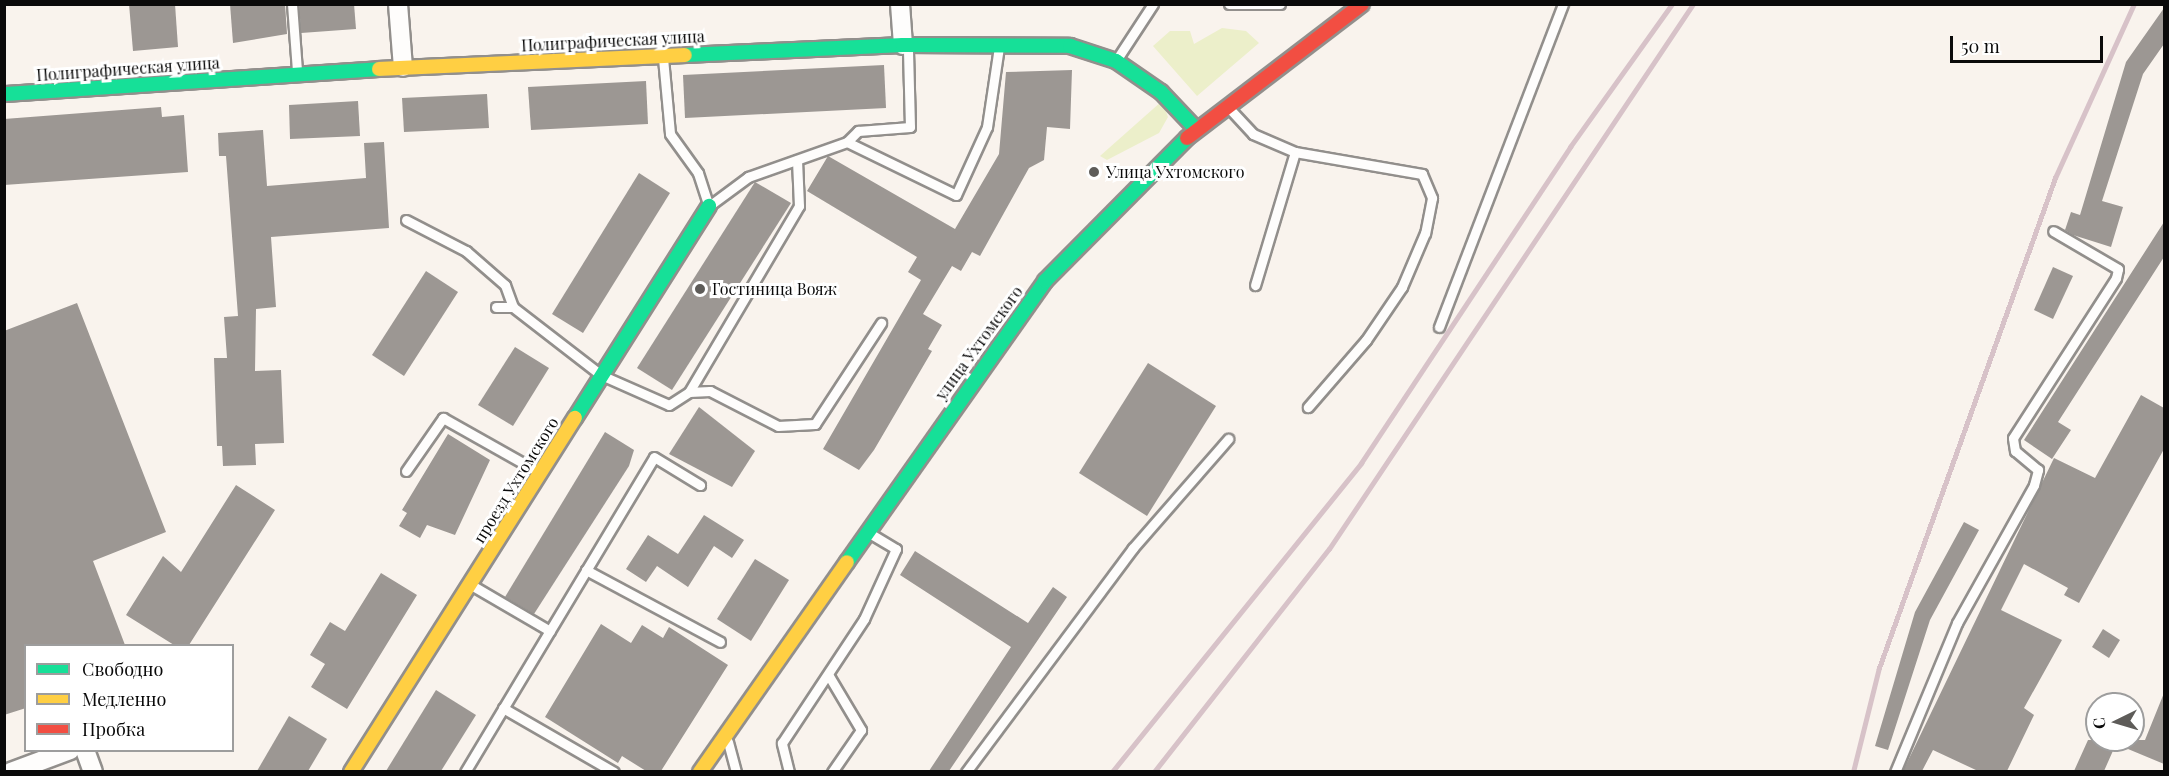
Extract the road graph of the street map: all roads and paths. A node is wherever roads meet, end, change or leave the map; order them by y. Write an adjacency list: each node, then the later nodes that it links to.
1 (292, 4): 14 (lane)
2 (398, 4): 13 (street)
3 (900, 4): 9 (street)
4 (1153, 4): 12 (lane)
5 (1229, 4): 6 (lane)
6 (1280, 4)
7 (1362, 4): 16 (street, улица Ухтомского)
8 (1563, 4): 28 (lane)
9 (905, 45): 10 (street, Полиграфическая улица); 11 (street, Полиграфическая улица); 18 (lane)
10 (999, 45): 12 (street, Полиграфическая улица); 18 (lane)
11 (663, 55): 13 (street, Полиграфическая улица); 21 (lane)
12 (1116, 61): 17 (street, Полиграфическая улица)
13 (403, 67): 14 (street, Полиграфическая улица)
14 (297, 74): 15 (street, Полиграфическая улица)
15 (4, 94)
16 (1227, 105): 17 (street, улица Ухтомского); 19 (lane)
17 (1196, 129): 36 (street, улица Ухтомского)
18 (847, 142): 20 (lane)
19 (1295, 152): 24 (lane); 31 (lane)
20 (797, 160): 21 (lane); 30 (lane)
21 (709, 206): 29 (street, проезд Ухтомского)
22 (406, 220): 26 (lane)
23 (2053, 231): 56 (lane)
24 (1255, 285)
25 (496, 307): 26 (lane)
26 (513, 307): 29 (lane)
27 (881, 323): 30 (lane)
28 (1439, 327)
29 (601, 375): 30 (lane); 34 (street, проезд Ухтомского)
30 (689, 392)
31 (1308, 407)
32 (1228, 439): 55 (lane)
33 (406, 471): 34 (lane)
34 (539, 472): 38 (street, проезд Ухтомского)
35 (700, 485): 37 (lane)
36 (865, 531): 41 (lane); 43 (street, улица Ухтомского)
37 (586, 570): 39 (lane); 40 (lane)
38 (471, 585): 39 (lane); 48 (street, проезд Ухтомского)
39 (550, 631): 42 (lane)
40 (720, 642)
41 (829, 676): 53 (lane); 54 (lane)
42 (503, 708): 49 (lane); 50 (lane)
43 (726, 732): 51 (street, улица Ухтомского); 52 (lane)
44 (64, 752): 46 (street)
45 (86, 752): 47 (street)
46 (11, 771)
47 (93, 771)
48 (351, 771)
49 (465, 771)
50 (614, 771)
51 (700, 771)
52 (736, 771)
53 (789, 771)
54 (832, 771)
55 (966, 771)
56 (1895, 771)

